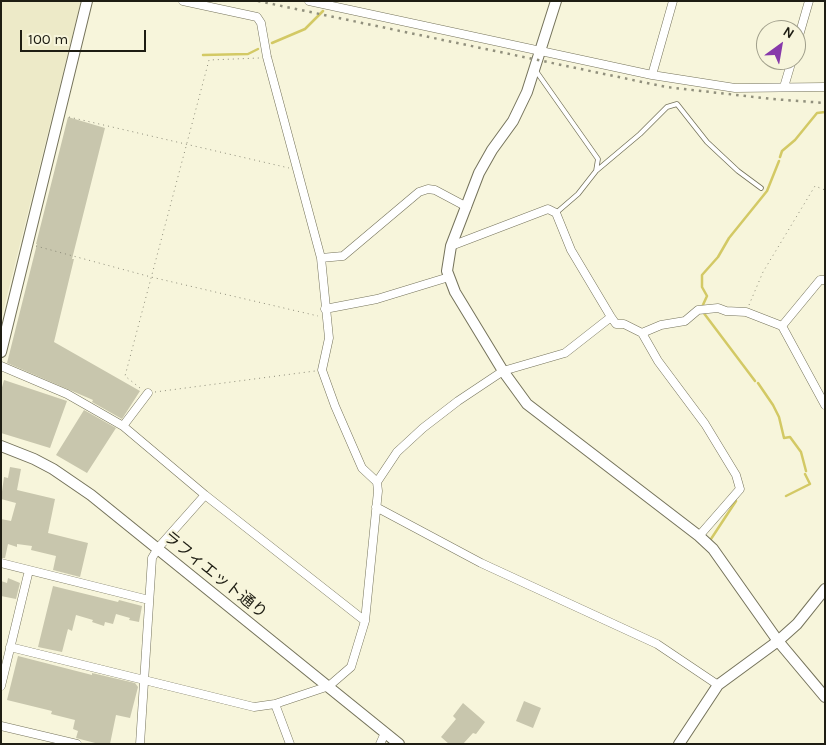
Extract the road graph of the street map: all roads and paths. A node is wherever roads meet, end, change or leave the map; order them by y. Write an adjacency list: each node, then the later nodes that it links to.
1 (87, 1): 15 (street)
2 (183, 1): 9 (street)
3 (309, 1): 8 (street)
4 (556, 1): 8 (street)
5 (673, 1): 12 (street)
6 (809, 1): 7 (street)
7 (804, 20)
8 (541, 52): 10 (street); 12 (street)
9 (267, 57): 16 (path); 17 (street)
10 (535, 69): 18 (lane); 21 (street)
11 (789, 70): 13 (street)
12 (652, 75): 13 (street)
13 (784, 87): 14 (street)
14 (825, 87)
15 (59, 115): 16 (path); 23 (street)
16 (186, 145): 17 (path); 26 (path)
17 (297, 169): 25 (street)
18 (596, 171): 19 (lane); 22 (lane)
19 (761, 188)
20 (825, 190): 30 (path)
21 (466, 206): 24 (street); 25 (street)
22 (556, 212): 24 (street); 31 (street)
23 (28, 244): 26 (path); 35 (street)
24 (451, 246): 27 (street)
25 (321, 258): 29 (street)
26 (151, 276): 32 (path); 39 (path)
27 (449, 276): 29 (street); 38 (street)
28 (825, 280): 33 (street)
29 (325, 309): 32 (street)
30 (746, 312): 33 (street); 34 (street)
31 (610, 317): 34 (street); 38 (street)
32 (326, 318): 37 (street)
33 (782, 326): 40 (street)
34 (642, 334): 46 (street)
35 (1, 352)
36 (1, 366): 41 (street)
37 (322, 370): 39 (path); 43 (street)
38 (503, 371): 43 (street); 46 (street)
39 (148, 393): 41 (street)
40 (825, 405)
41 (124, 426): 44 (street)
42 (1, 446): 47 (street, ラフィエット通り)
43 (376, 482): 45 (street)
44 (205, 495): 47 (street); 52 (street)
45 (376, 507): 52 (street); 56 (street)
46 (699, 536): 53 (street)
47 (158, 548): 51 (street); 58 (street, ラフィエット通り)
48 (1, 563): 49 (street)
49 (29, 570): 51 (street); 54 (street)
50 (825, 588): 53 (street)
51 (149, 600): 55 (street)
52 (365, 621): 58 (street)
53 (778, 641): 56 (street); 59 (street)
54 (10, 648): 55 (street); 57 (street)
55 (144, 680): 60 (street); 64 (street)
56 (718, 685): 68 (street)
57 (1, 686)
58 (329, 686): 60 (street); 62 (street, ラフィエット通り)
59 (825, 697)
60 (275, 704): 65 (street)
61 (1, 726): 63 (street)
62 (385, 733): 66 (street); 67 (street, ラフィエット通り)
63 (77, 744)
64 (140, 744)
65 (290, 744)
66 (380, 744)
67 (399, 744)
68 (678, 744)

